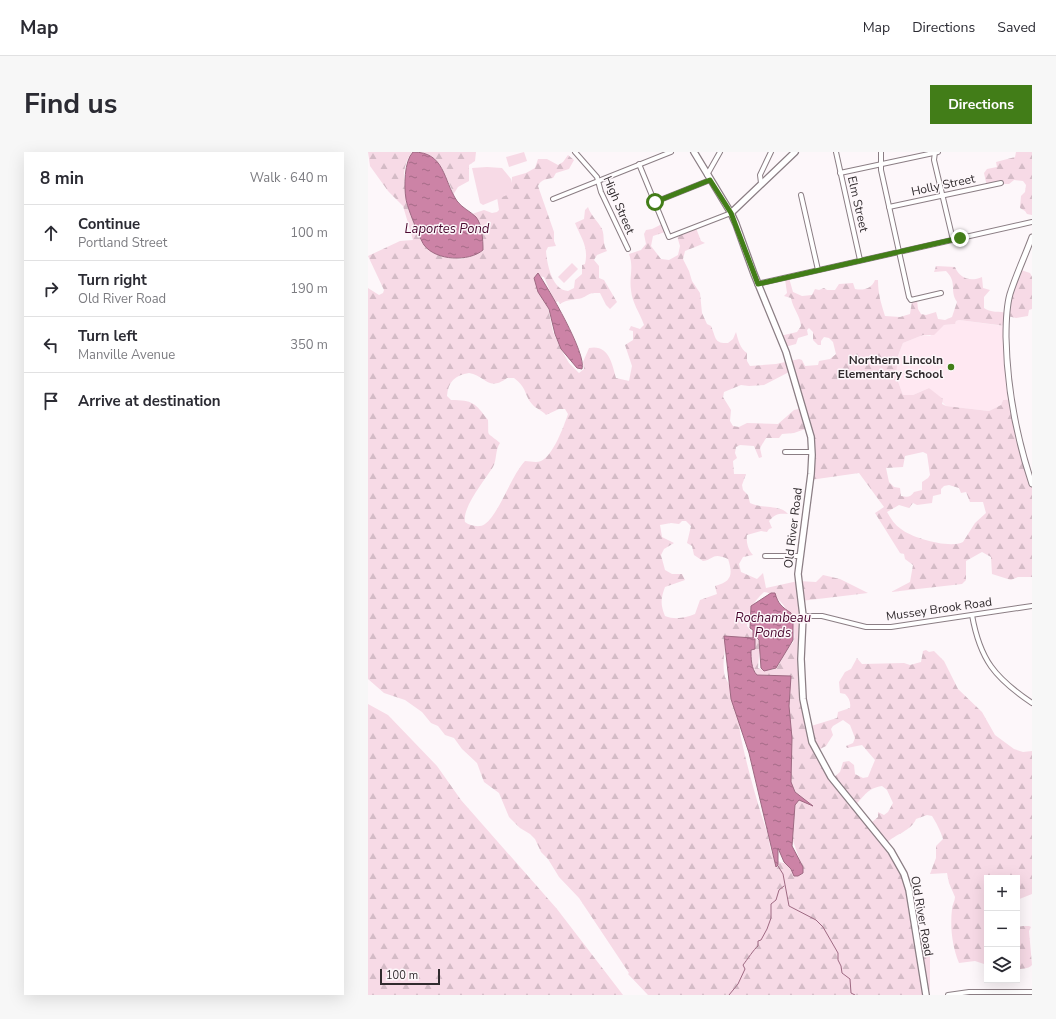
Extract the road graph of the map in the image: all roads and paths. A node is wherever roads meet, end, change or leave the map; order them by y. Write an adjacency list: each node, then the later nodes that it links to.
1 (575, 152): 14 (street, High Street)
2 (671, 152): 10 (street)
3 (694, 152): 13 (main road, Old River Road)
4 (720, 152): 13 (street)
5 (771, 152): 16 (street)
6 (795, 152): 16 (main road)
7 (836, 152): 12 (street, Elm Street)
8 (881, 152): 11 (street)
9 (936, 152): 11 (street); 18 (street)
10 (640, 164): 14 (street); 20 (street)
11 (880, 165): 12 (street); 21 (street)
12 (840, 173): 28 (street, Elm Street)
13 (709, 178): 20 (street); 22 (main road, Old River Road)
14 (598, 181): 19 (street); 26 (street, High Street)
15 (1001, 182): 18 (street, Holly Street)
16 (761, 183): 22 (main road)
17 (801, 195): 29 (street)
18 (942, 196): 21 (street, Holly Street); 25 (street)
19 (553, 199)
20 (655, 202): 22 (street)
21 (889, 207): 27 (street)
22 (731, 213): 30 (main road, Old River Road)
23 (1032, 222): 25 (street)
24 (1032, 237): 34 (street)
25 (953, 240): 27 (street)
26 (628, 249)
27 (899, 251): 28 (street); 31 (street)
28 (860, 260): 29 (street)
29 (818, 270): 30 (street)
30 (758, 284): 33 (main road, Old River Road)
31 (941, 293)
32 (785, 452): 33 (street)
33 (812, 452): 36 (main road, Old River Road)
34 (1032, 484)
35 (765, 556): 36 (street)
36 (799, 556): 39 (main road, Old River Road)
37 (1032, 606): 38 (street, Mussey Brook Road)
38 (972, 615): 39 (street, Mussey Brook Road); 40 (street)
39 (803, 616): 42 (main road, Old River Road)
40 (1032, 703)
41 (1032, 992): 43 (street)
42 (926, 995)
43 (948, 995)

